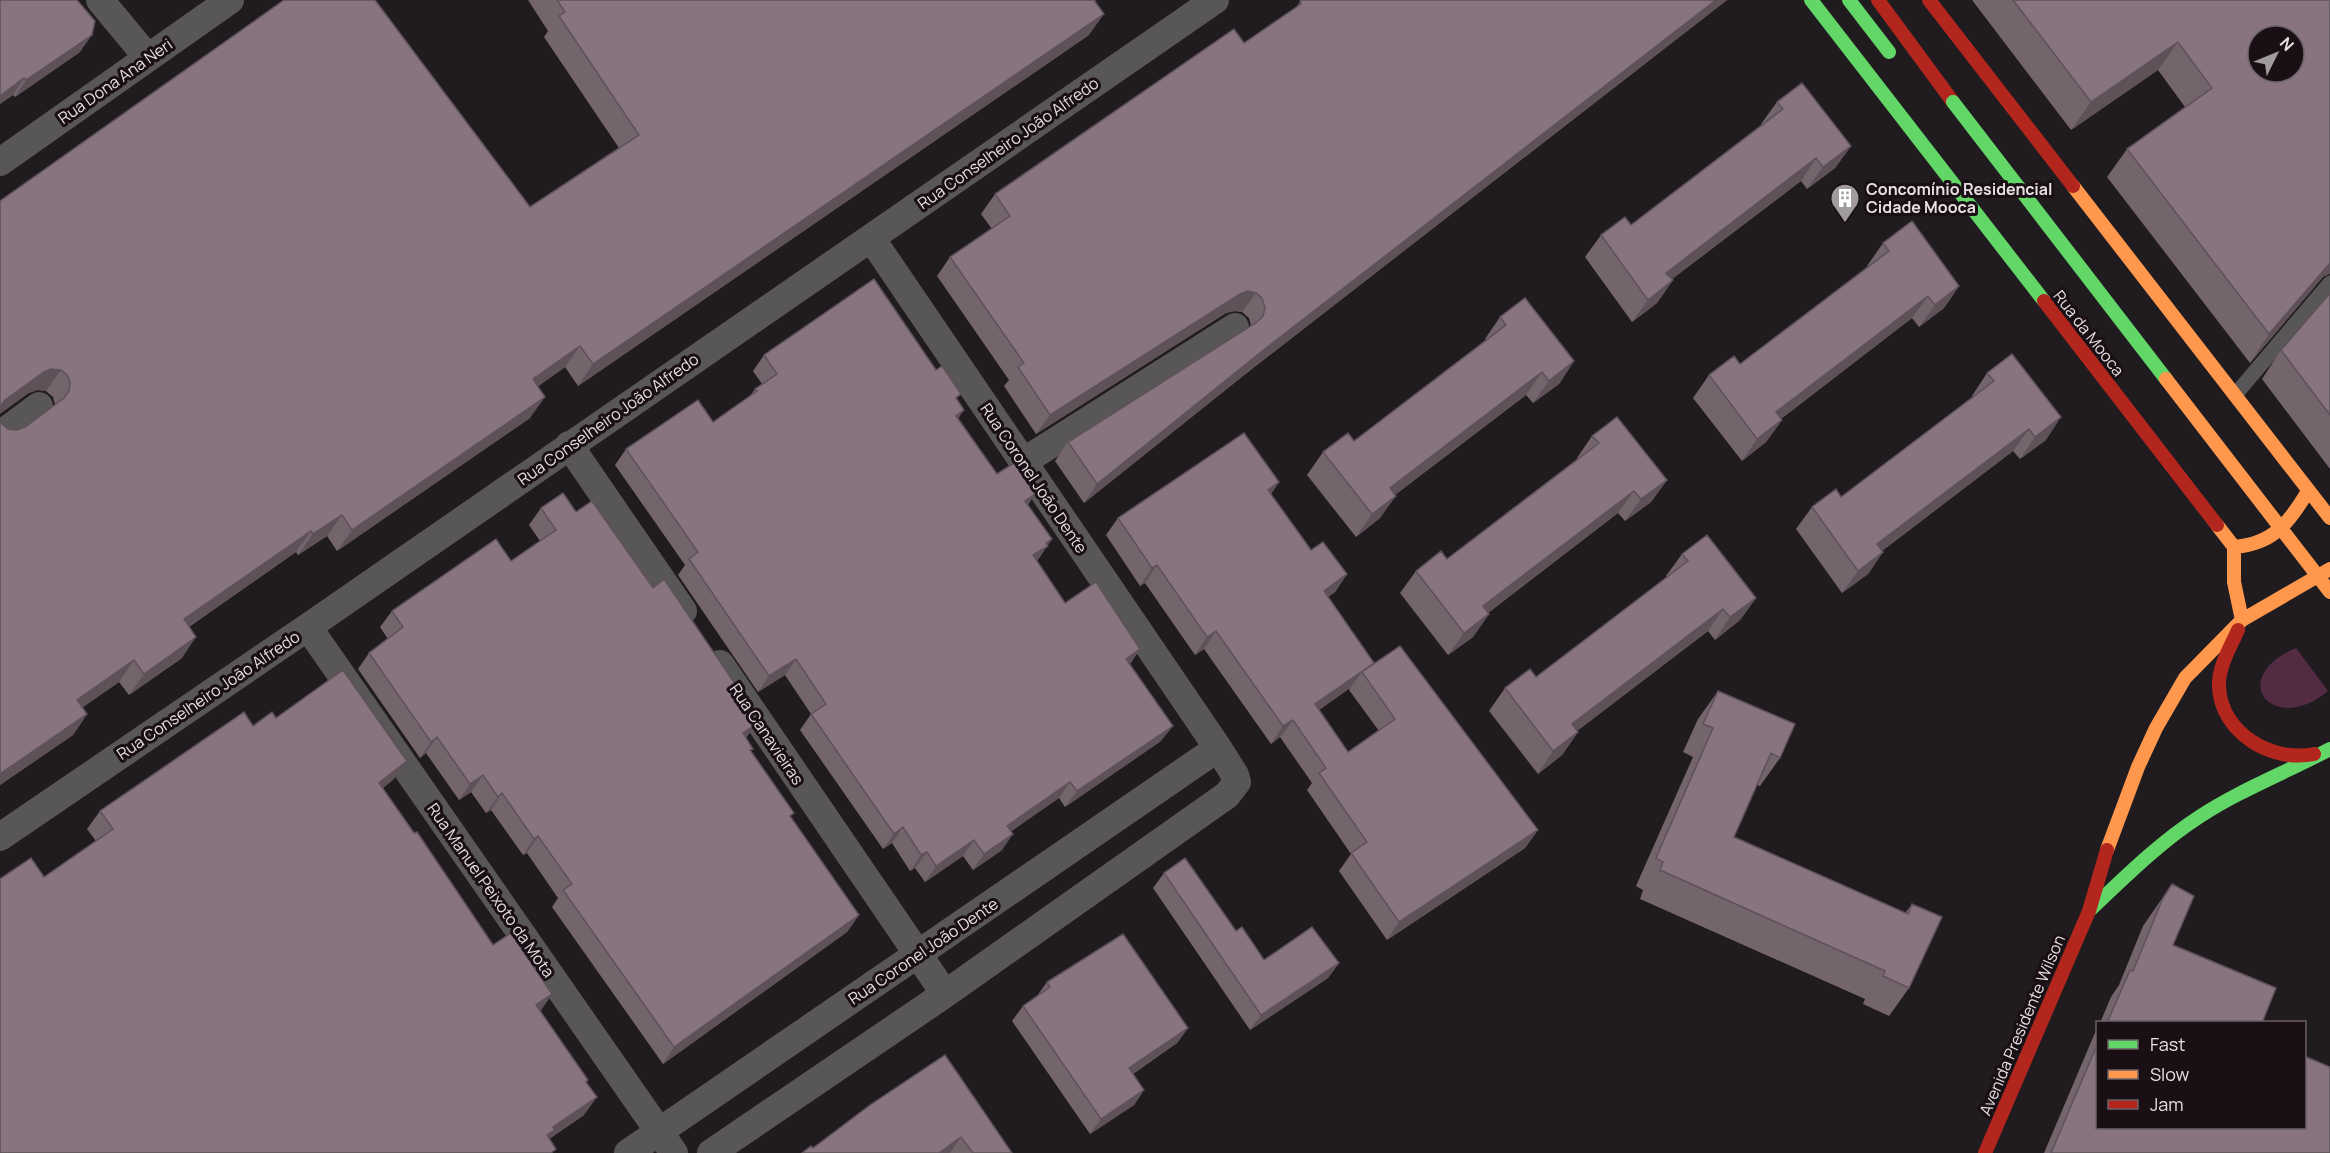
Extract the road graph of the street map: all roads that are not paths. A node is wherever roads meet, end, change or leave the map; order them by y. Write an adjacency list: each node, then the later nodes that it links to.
1 (100, 0): 8 (street)
2 (231, 0): 8 (street, Rua Dona Ana Neri)
3 (1215, 0): 11 (street, Rua Conselheiro João Alfredo)
4 (1811, 0): 21 (street, Rua da Mooca)
5 (1849, 0): 9 (street)
6 (1878, 0): 9 (street)
7 (1929, 0): 14 (street)
8 (148, 58): 10 (street, Rua Dona Ana Neri)
9 (1935, 78): 23 (street, bridge)
10 (0, 162)
11 (871, 238): 17 (street, Rua Conselheiro João Alfredo); 18 (street, Rua Coronel João Dente)
12 (2330, 283): 14 (lane)
13 (1235, 327): 18 (street)
14 (2235, 396): 19 (street)
15 (39, 406): 16 (street)
16 (0, 435)
17 (569, 445): 25 (street, Rua Conselheiro João Alfredo); 30 (street, Rua Canavieiras)
18 (1023, 462): 26 (street, Rua Coronel João Dente)
19 (2308, 491): 20 (street); 21 (street)
20 (2330, 518)
21 (2234, 547): 24 (street)
22 (2330, 569): 24 (street)
23 (2330, 592)
24 (2242, 620): 27 (street); 29 (street, Avenida Presidente Wilson)
25 (308, 627): 28 (street, Rua Conselheiro João Alfredo); 32 (street, Rua Manuel Peixoto da Mota)
26 (1218, 748): 30 (street, Rua Coronel João Dente); 31 (street, Rua Coronel João Dente)
27 (2327, 751): 29 (street, Avenida Presidente Wilson)
28 (0, 837)
29 (2089, 911): 35 (street, Avenida Presidente Wilson)
30 (918, 954): 31 (street, Rua Canavieiras); 32 (street, Rua Coronel João Dente)
31 (945, 994): 34 (street, Rua Coronel João Dente)
32 (666, 1142): 33 (street, Rua Coronel João Dente)
33 (628, 1153)
34 (711, 1153)
35 (1985, 1153)

